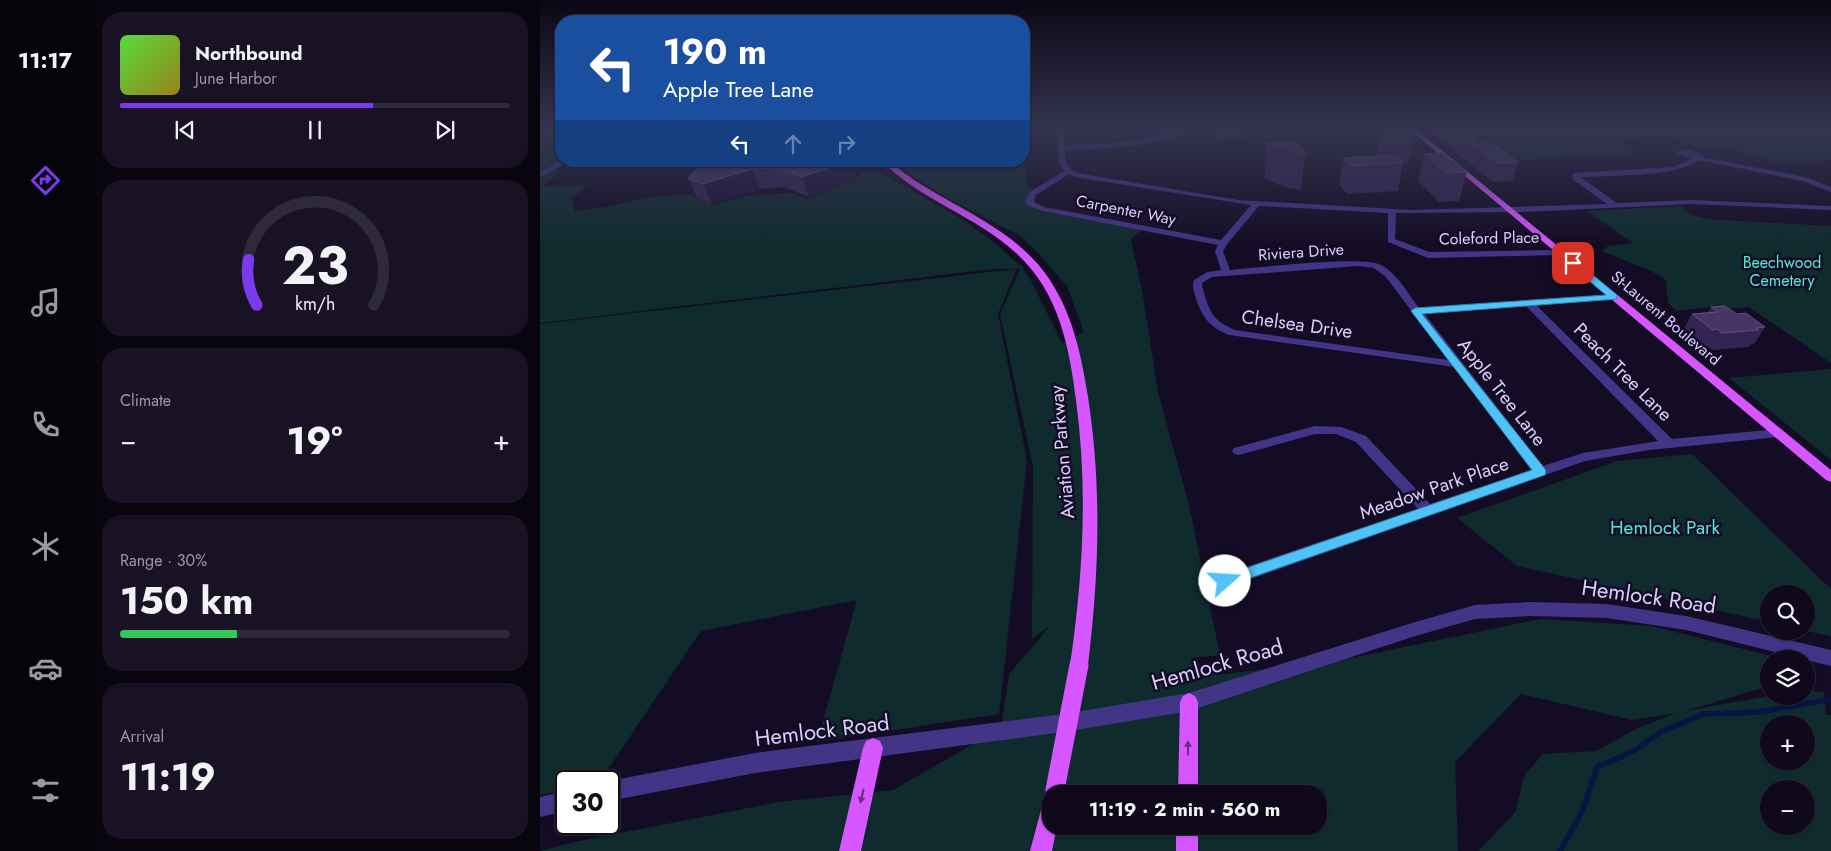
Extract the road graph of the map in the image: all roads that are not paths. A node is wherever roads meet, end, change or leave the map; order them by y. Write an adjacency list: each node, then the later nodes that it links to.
1 (893, 168): 31 (main road, Aviation Parkway, bridge)
2 (1065, 168): 6 (street)
3 (1458, 168): 11 (main road, St-Laurent Boulevard)
4 (1679, 168): 9 (street)
5 (1750, 168): 7 (street)
6 (1068, 172): 8 (street); 13 (street, Carpenter Way)
7 (1831, 190)
8 (1257, 203): 12 (street); 13 (street)
9 (1614, 205): 10 (street); 11 (street)
10 (1831, 208)
11 (1509, 210): 12 (street); 14 (main road, St-Laurent Boulevard)
12 (1392, 211): 14 (street, Coleford Place)
13 (1223, 244): 16 (street)
14 (1560, 252): 17 (main road, St-Laurent Boulevard)
15 (1377, 266): 16 (street, Riviera Drive); 19 (street, Apple Tree Lane)
16 (1227, 272): 20 (street, Chelsea Drive)
17 (1614, 297): 18 (street); 21 (main road, St-Laurent Boulevard)
18 (1530, 304): 19 (street); 22 (street, Peach Tree Lane)
19 (1415, 311): 20 (street, Apple Tree Lane)
20 (1456, 364): 24 (street, Apple Tree Lane)
21 (1779, 433): 22 (street, Meadow Park Place); 25 (main road, St-Laurent Boulevard)
22 (1669, 444): 24 (street, Meadow Park Place)
23 (1238, 451): 26 (street)
24 (1540, 472): 26 (street, Meadow Park Place)
25 (1831, 477)
26 (1428, 511): 27 (street, Meadow Park Place)
27 (1225, 581)
28 (1831, 658): 29 (street, Hemlock Road)
29 (1189, 702): 30 (street, Hemlock Road); 32 (main road, one-way to 29)
30 (873, 748): 33 (street, Hemlock Road); 38 (main road, one-way to 38)
31 (1055, 785)
32 (1188, 785)
33 (620, 789)
34 (555, 804): 35 (street)
35 (540, 807)
36 (1044, 835): 39 (main road, Aviation Parkway)
37 (1187, 835): 40 (main road)
38 (850, 851)
39 (1041, 851)
40 (1187, 851)

